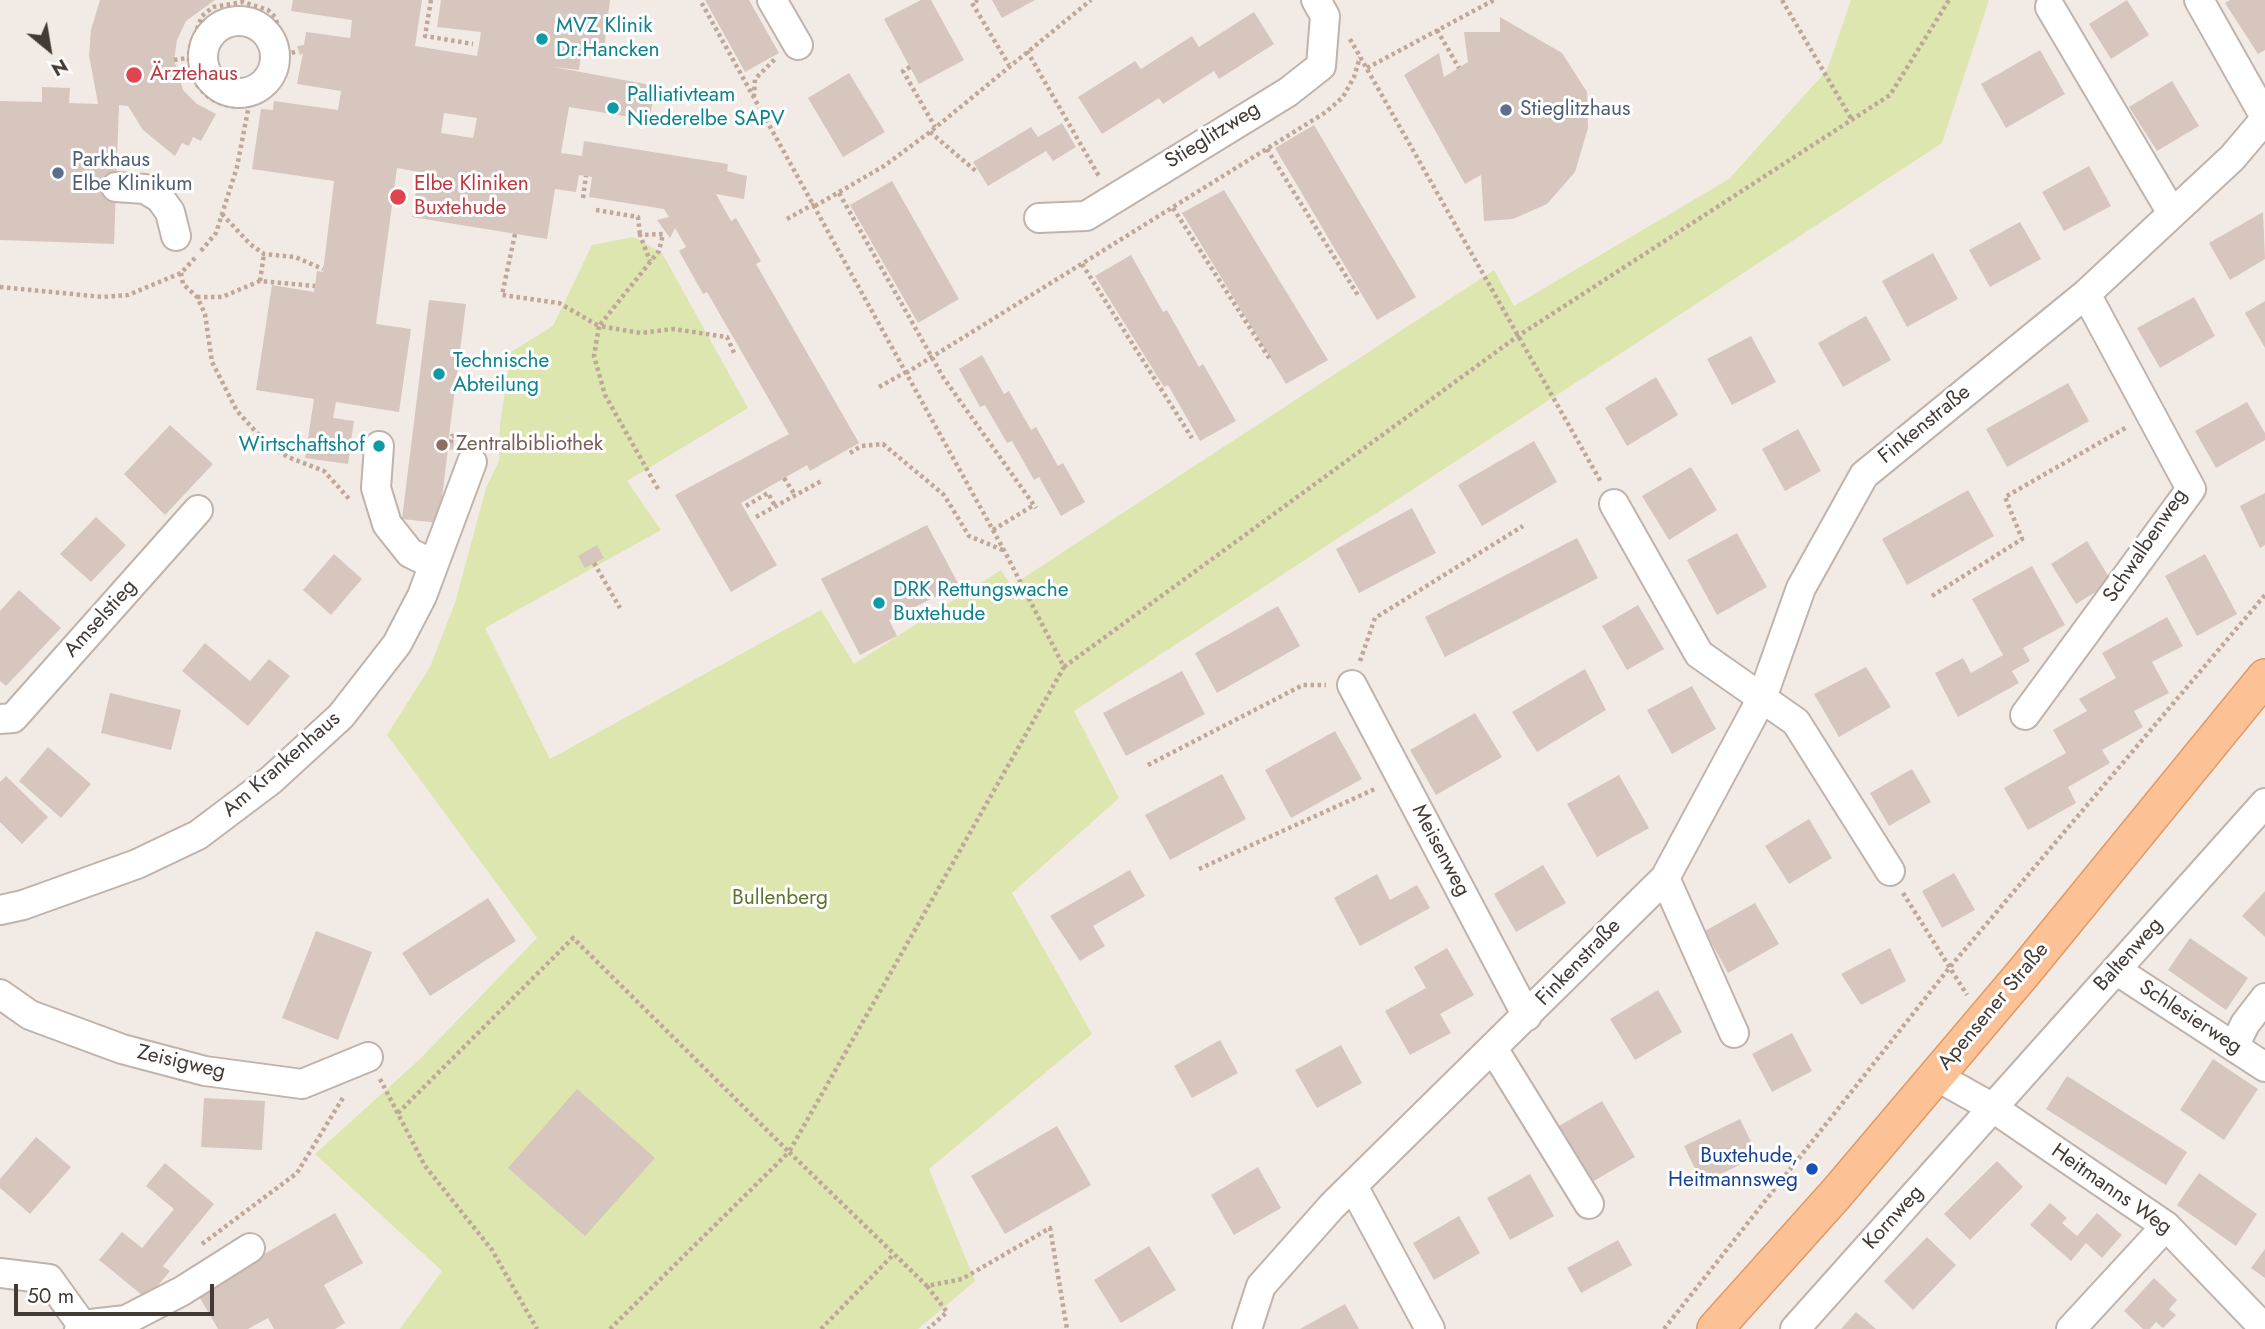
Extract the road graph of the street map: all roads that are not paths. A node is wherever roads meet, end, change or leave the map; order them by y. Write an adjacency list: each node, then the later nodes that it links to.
1 (772, 0): 5 (street)
2 (2199, 0): 6 (street, Finkenstraße)
3 (2050, 7): 8 (street)
4 (1321, 8): 9 (street, Stieglitzweg)
5 (798, 45)
6 (2262, 129): 8 (street, Finkenstraße)
7 (116, 187): 10 (street)
8 (2172, 213): 11 (street, Finkenstraße)
9 (1039, 218)
10 (176, 236)
11 (2085, 294): 19 (street, Finkenstraße); 20 (street, Schwalbenweg)
12 (379, 446): 16 (street)
13 (472, 463): 16 (street, Am Krankenhaus)
14 (1614, 504): 19 (street)
15 (198, 510): 21 (street, Amselstieg)
16 (433, 564): 25 (street, Am Krankenhaus)
17 (2265, 677): 35 (main road, Apensener Straße)
18 (1352, 685): 29 (street, Meisenweg)
19 (1762, 698): 23 (street); 24 (street, Finkenstraße)
20 (2025, 715)
21 (0, 719)
22 (2265, 803): 26 (street, Baltenweg)
23 (1890, 871)
24 (1665, 878): 29 (street, Finkenstraße); 30 (street)
25 (0, 910)
26 (2116, 970): 31 (street, Schlesierweg); 36 (street, Baltenweg)
27 (0, 994): 33 (street, Zeisigweg)
28 (2265, 998): 31 (street)
29 (1527, 1017): 32 (street, Finkenstraße)
30 (1734, 1033)
31 (2234, 1047): 34 (street, Schlesierweg)
32 (1494, 1050): 37 (street, Finkenstraße); 38 (street)
33 (369, 1057)
34 (2265, 1067)
35 (1936, 1076): 36 (street, Heitmanns Weg); 45 (main road, Apensener Straße)
36 (1993, 1108): 39 (street, Heitmanns Weg); 46 (street, Kornweg)
37 (1353, 1186): 43 (street, Finkenstraße); 44 (street)
38 (1589, 1205)
39 (2166, 1226): 47 (street); 48 (street, Heitmanns Weg)
40 (250, 1248): 42 (street)
41 (0, 1273): 42 (street)
42 (81, 1327)
43 (1247, 1329)
44 (1430, 1329)
45 (1715, 1329)
46 (1795, 1329)
47 (2071, 1329)
48 (2265, 1329)

